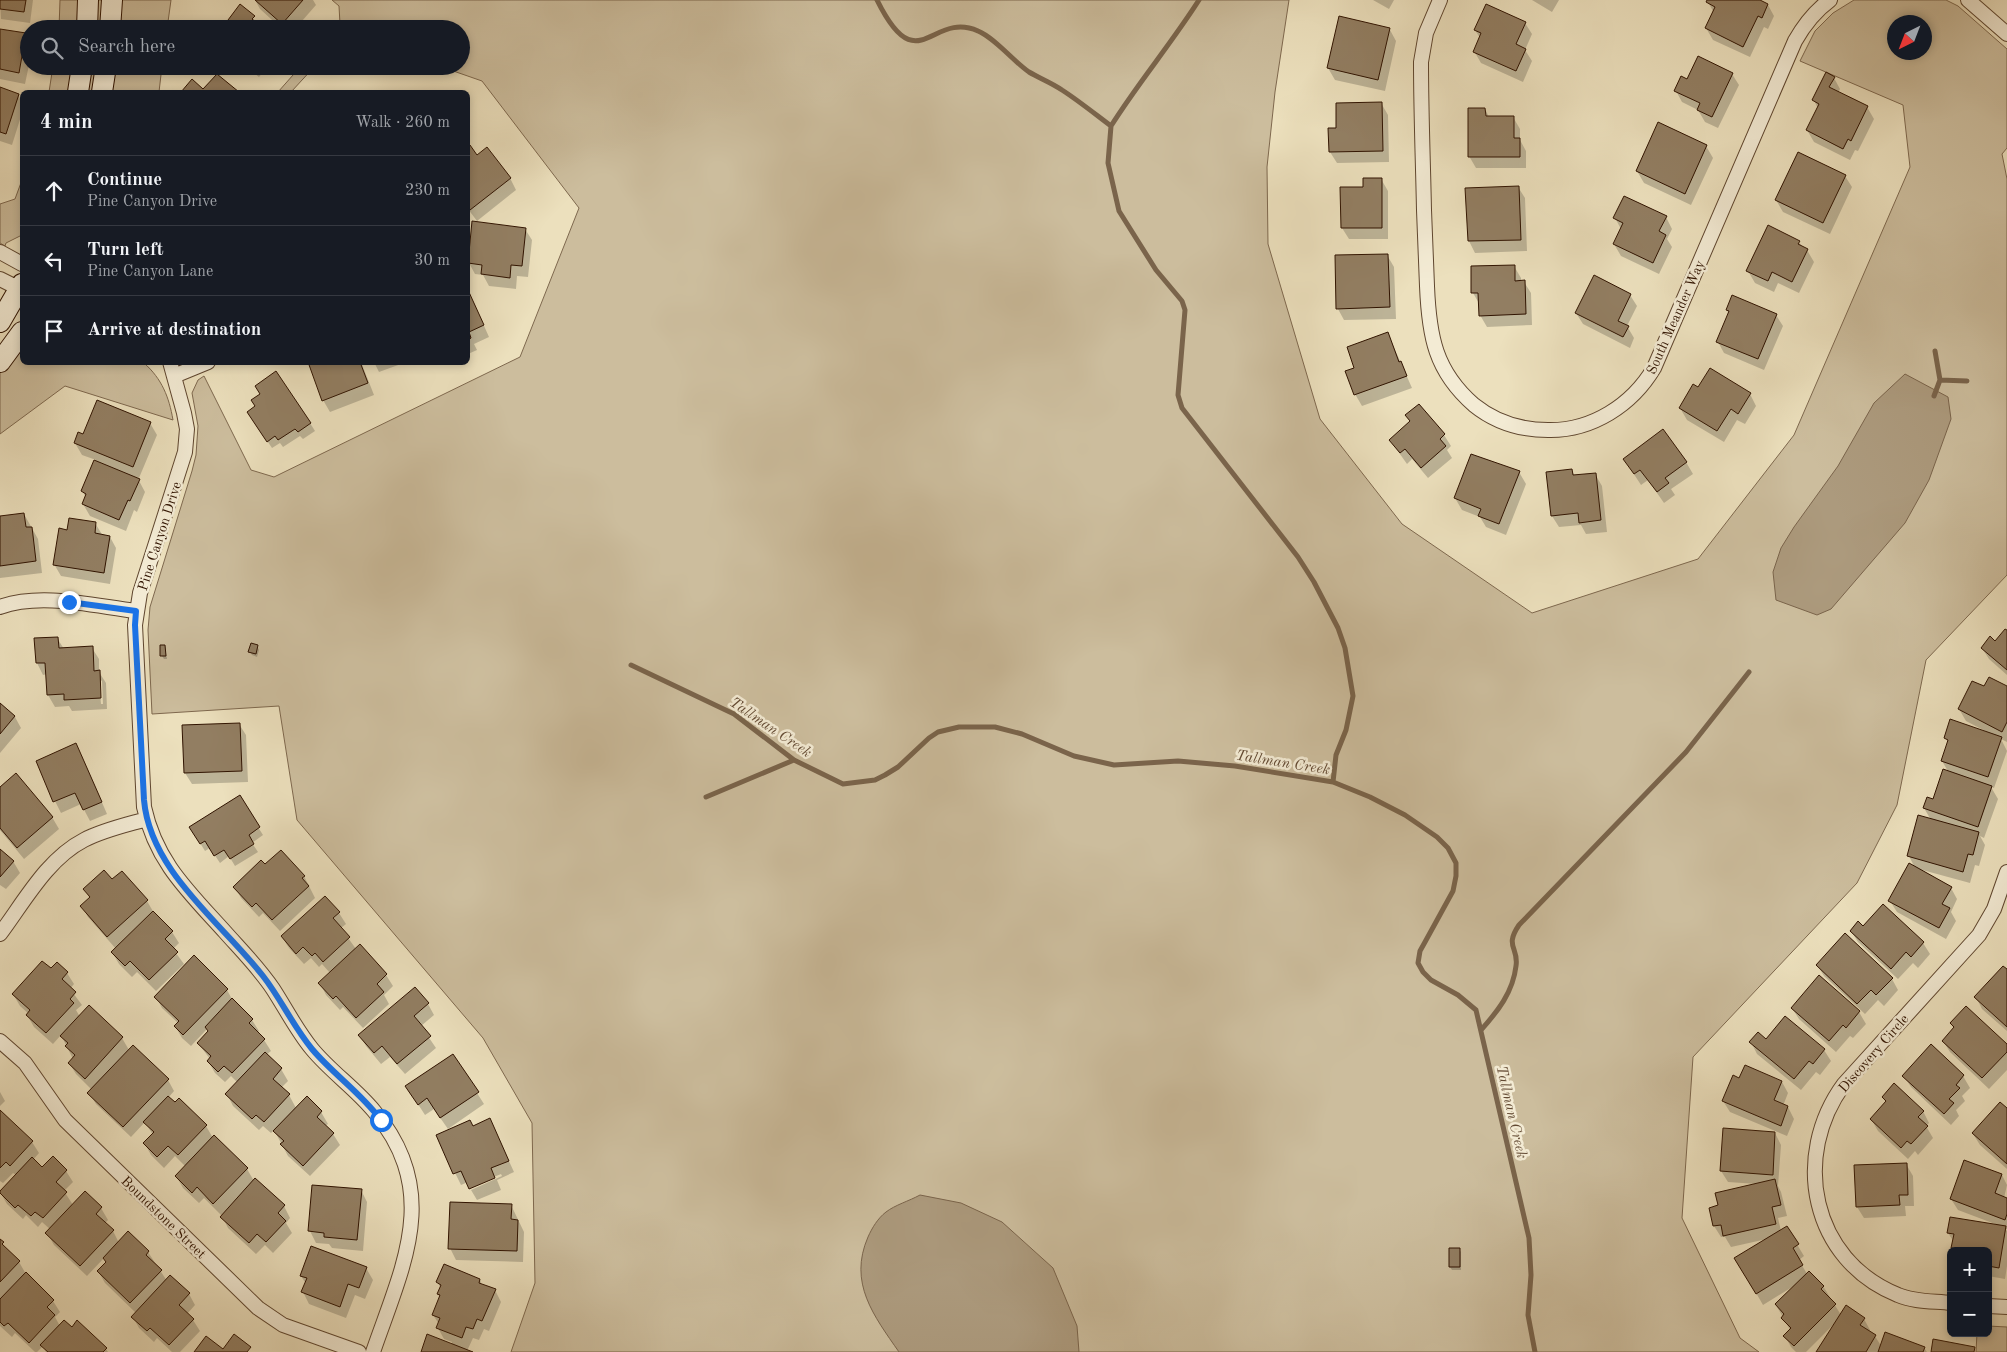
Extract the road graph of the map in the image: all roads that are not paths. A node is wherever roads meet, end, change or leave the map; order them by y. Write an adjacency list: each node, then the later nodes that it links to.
1 (88, 0): 6 (street)
2 (112, 0): 7 (street)
3 (1440, 0): 4 (street, South Meander Way)
4 (1830, 0)
5 (1968, 0): 8 (street)
6 (87, 20)
7 (111, 20)
8 (2007, 34)
9 (81, 75): 11 (street)
10 (105, 75): 12 (street)
11 (78, 90)
12 (102, 90)
13 (0, 252): 14 (street)
14 (20, 263)
15 (0, 279): 16 (street)
16 (20, 287)
17 (20, 291): 18 (street)
18 (0, 322)
19 (20, 335): 20 (street)
20 (0, 362)
21 (162, 365): 24 (street)
22 (171, 365): 24 (street, Pine Canyon Drive)
23 (201, 365): 24 (street)
24 (174, 376): 26 (street, Pine Canyon Drive)
25 (0, 607): 26 (street)
26 (136, 611): 27 (street, Pine Canyon Drive)
27 (147, 819): 29 (street); 35 (street, Pine Canyon Drive)
28 (2007, 872): 31 (street, Discovery Circle)
29 (0, 934)
30 (0, 1041): 34 (street, Boundstone Street)
31 (1947, 1302)
32 (1992, 1306): 33 (street)
33 (2007, 1308)
34 (359, 1352)
35 (373, 1352)

